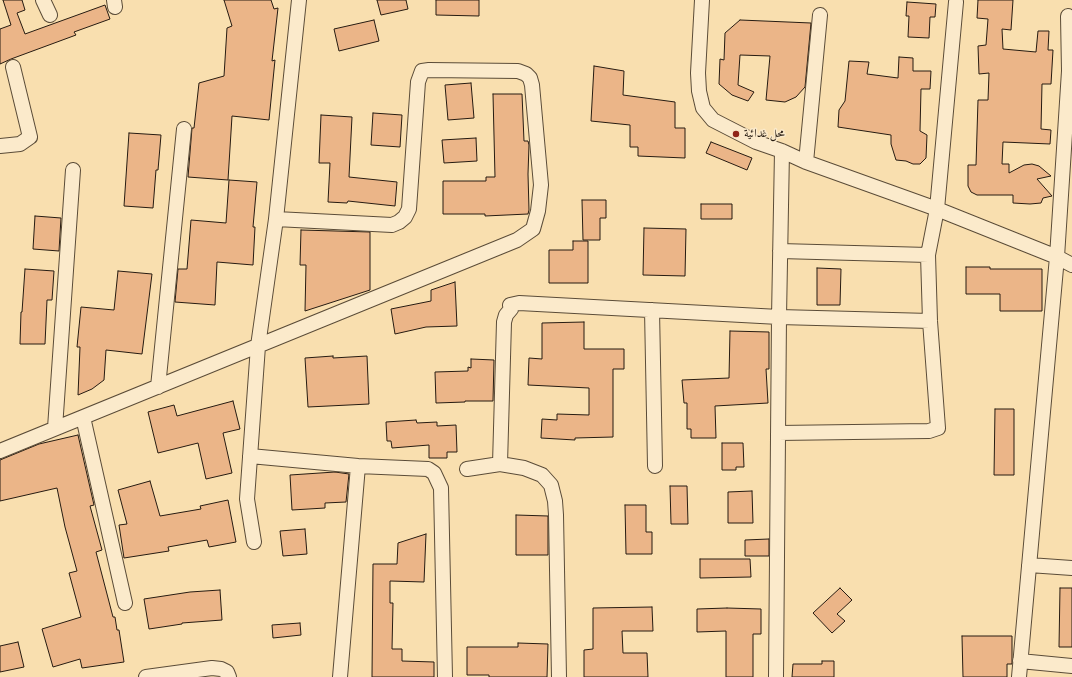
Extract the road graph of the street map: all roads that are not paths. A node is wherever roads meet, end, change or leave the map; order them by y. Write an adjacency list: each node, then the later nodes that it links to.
1 (44, 0): 6 (street)
2 (299, 0): 16 (street)
3 (702, 0): 12 (street)
4 (956, 2): 15 (street)
5 (820, 15): 13 (street)
6 (50, 16)
7 (1068, 16): 9 (street)
8 (13, 67): 11 (street)
9 (1070, 71): 19 (street)
10 (184, 129): 25 (street)
11 (0, 146)
12 (782, 151): 13 (street); 17 (street)
13 (806, 162): 15 (street)
14 (73, 170): 27 (street)
15 (937, 209): 18 (street); 19 (street)
16 (276, 219): 24 (street); 24 (street)
17 (780, 251): 18 (street); 22 (street)
18 (928, 255): 23 (street)
19 (1057, 258): 20 (street); 36 (street)
20 (1072, 265)
21 (652, 310): 22 (street); 31 (street); 33 (street)
22 (779, 317): 23 (street); 28 (street)
23 (930, 321): 28 (street)
24 (258, 346): 25 (street); 30 (street)
25 (158, 387): 26 (street)
26 (83, 417): 27 (street); 38 (street)
27 (55, 428): 29 (street)
28 (778, 433): 46 (street)
29 (0, 451)
30 (250, 456): 32 (street); 35 (street)
31 (500, 464): 34 (street); 45 (street)
32 (358, 466): 43 (street); 44 (street)
33 (654, 466)
34 (467, 468)
35 (254, 542)
36 (1030, 564): 37 (street); 39 (street)
37 (1072, 568)
38 (125, 603)
39 (1020, 661): 40 (street); 47 (street)
40 (1072, 666)
41 (146, 677): 42 (street)
42 (229, 677)
43 (340, 677)
44 (446, 677)
45 (558, 677)
46 (776, 677)
47 (1019, 677)

